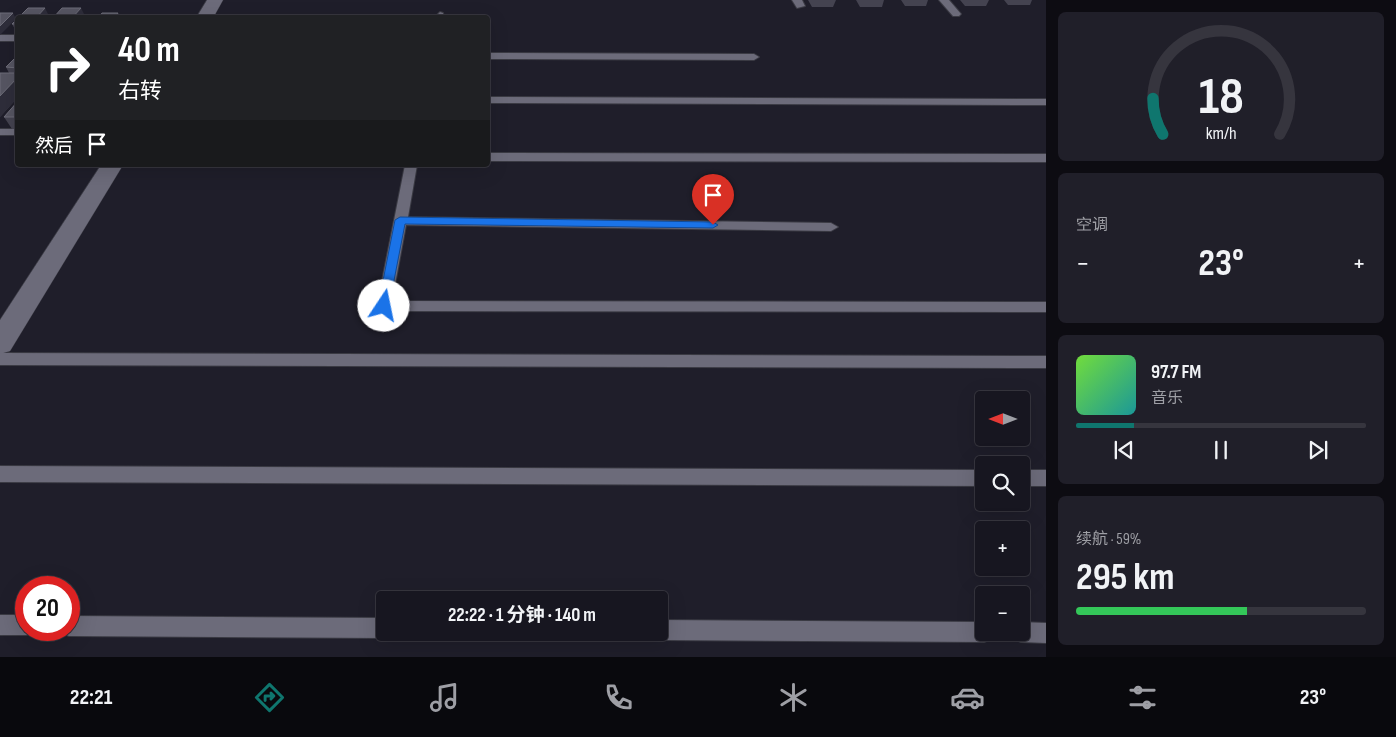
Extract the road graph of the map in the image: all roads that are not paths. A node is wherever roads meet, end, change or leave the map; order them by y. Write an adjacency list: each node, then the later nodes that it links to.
1 (216, 0): 4 (street)
2 (944, 0): 3 (lane)
3 (956, 14)
4 (206, 15)
5 (0, 38): 6 (lane)
6 (15, 38)
7 (490, 56): 8 (lane)
8 (754, 57)
9 (490, 100): 10 (lane)
10 (1046, 102)
11 (0, 132): 12 (lane)
12 (15, 132)
13 (490, 156): 14 (lane)
14 (1046, 158)
15 (111, 167): 20 (street)
16 (411, 167): 17 (lane)
17 (400, 220): 18 (lane); 19 (lane)
18 (831, 227)
19 (1046, 307)
20 (0, 343)
21 (0, 359): 22 (lane)
22 (1046, 362)
23 (0, 474): 24 (lane)
24 (975, 478)
25 (1030, 478): 26 (lane)
26 (1046, 478)
27 (0, 625): 28 (lane)
28 (15, 626)
29 (80, 626): 30 (lane)
30 (376, 628)
31 (668, 630): 32 (lane)
32 (975, 632)
33 (1030, 632): 34 (lane)
34 (1046, 633)

